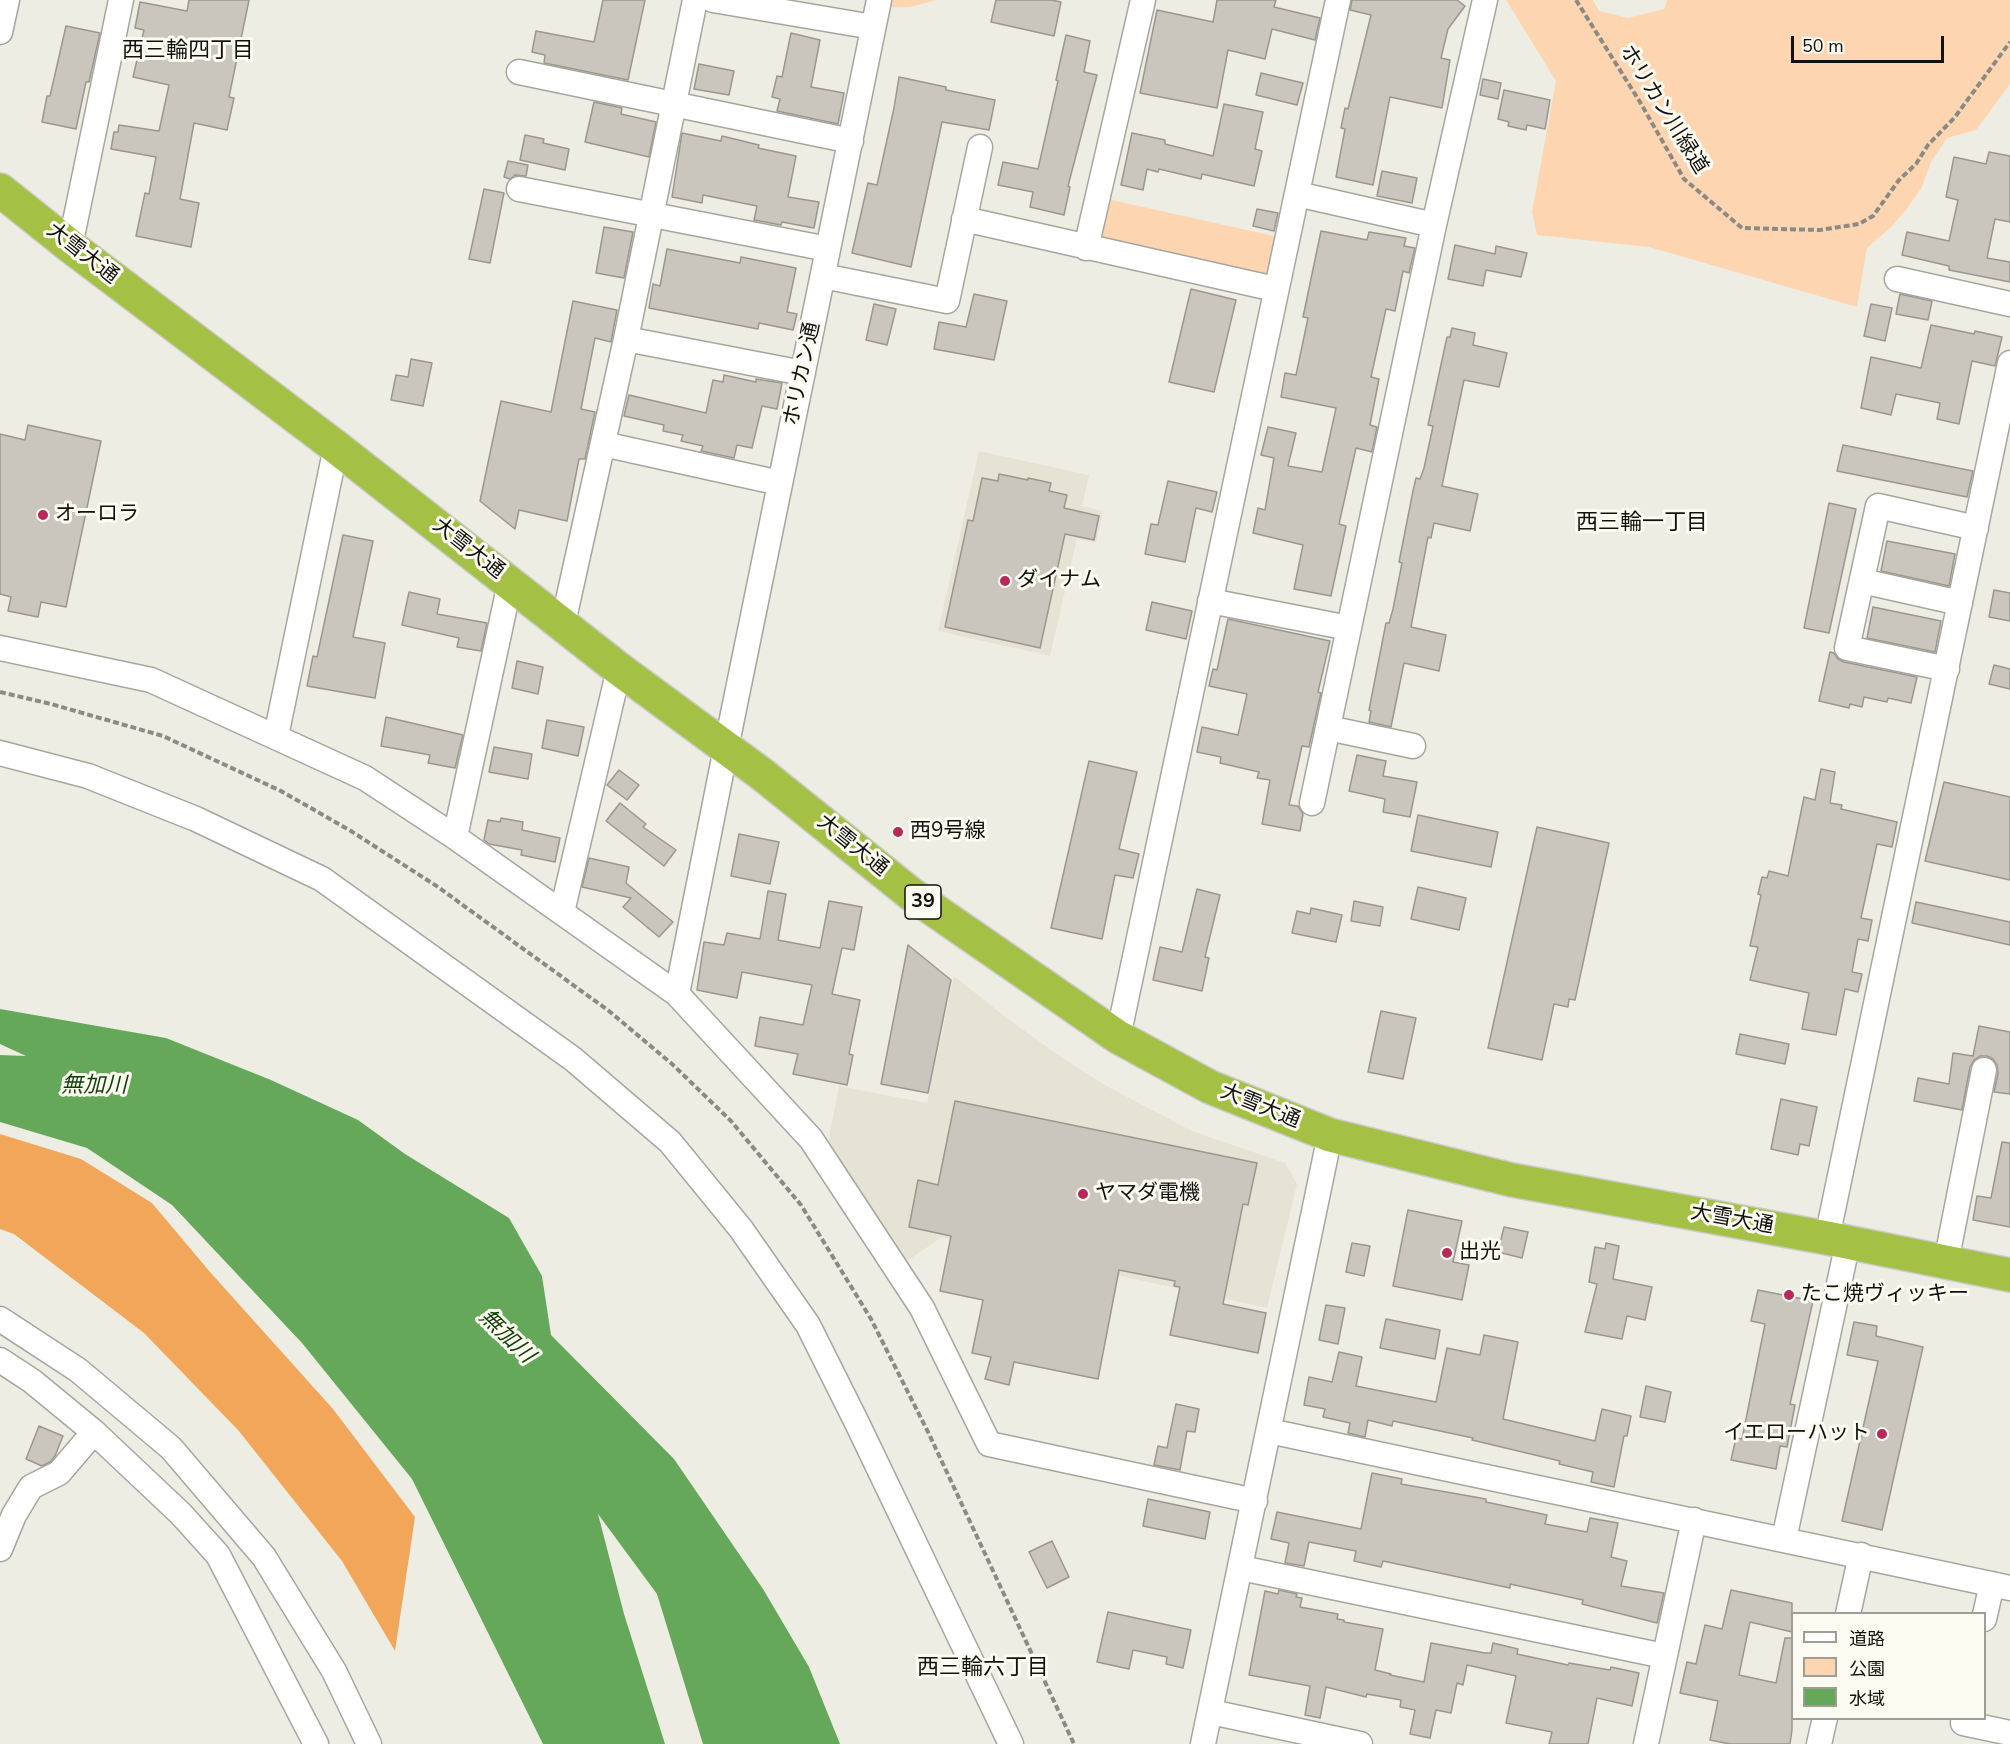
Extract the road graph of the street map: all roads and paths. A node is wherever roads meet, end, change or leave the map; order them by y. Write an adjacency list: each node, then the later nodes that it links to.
1 (7, 0): 11 (street)
2 (121, 0): 23 (street)
3 (695, 0): 14 (street)
4 (712, 0): 10 (street)
5 (879, 0): 10 (street, ホリカン通)
6 (1143, 0): 24 (street)
7 (1338, 0): 19 (street)
8 (1485, 0): 22 (street)
9 (1576, 0): 12 (path, ホリカン川緑道)
10 (873, 27): 15 (street, ホリカン通)
11 (0, 32)
12 (2010, 42)
13 (519, 72): 14 (street)
14 (674, 105): 15 (street); 20 (street)
15 (851, 141): 25 (street, ホリカン通)
16 (980, 147): 21 (street)
17 (519, 189): 20 (street)
18 (0, 190): 23 (highway, 大雪大通 / 39)
19 (1297, 194): 22 (street); 28 (street)
20 (652, 215): 25 (street); 30 (street)
21 (964, 219): 24 (street); 26 (street)
22 (1434, 225): 42 (street)
23 (70, 246): 34 (highway, 大雪大通 / 39)
24 (1086, 248): 28 (street)
25 (828, 249): 26 (street, ホリカン通)
26 (823, 276): 32 (street, ホリカン通)
27 (1898, 279): 29 (street)
28 (1275, 289): 39 (street)
29 (2010, 304)
30 (626, 339): 32 (street); 33 (street)
31 (2010, 363): 36 (street)
32 (803, 373): 35 (street, ホリカン通)
33 (603, 444): 35 (street); 41 (street)
34 (336, 447): 38 (highway, 大雪大通 / 39); 47 (street)
35 (780, 483): 49 (street, ホリカン通)
36 (1976, 528): 37 (street); 40 (street)
37 (1862, 581): 40 (street); 45 (street)
38 (510, 583): 41 (highway, 大雪大通 / 39); 52 (street)
39 (1210, 601): 42 (street); 55 (street)
40 (1960, 603): 45 (street)
41 (563, 623): 44 (highway, 大雪大通 / 39)
42 (1349, 628): 46 (street)
43 (0, 648): 47 (street)
44 (619, 669): 49 (highway, 大雪大通 / 39); 53 (street)
45 (1947, 669): 58 (street)
46 (1328, 728): 48 (street); 51 (street)
47 (276, 736): 52 (street)
48 (1413, 746)
49 (726, 748): 54 (street); 55 (highway, 大雪大通 / 39)
50 (0, 753): 81 (street)
51 (1312, 803)
52 (456, 837): 53 (street)
53 (562, 912): 54 (street)
54 (677, 994): 65 (street)
55 (1118, 1037): 57 (highway, 大雪大通 / 39)
56 (1984, 1070): 59 (street)
57 (1330, 1135): 58 (highway, 大雪大通 / 39); 63 (street)
58 (1838, 1240): 59 (highway, 大雪大通 / 39); 67 (street)
59 (1946, 1262): 60 (highway, 大雪大通 / 39)
60 (2010, 1275)
61 (0, 1319): 80 (street)
62 (0, 1360): 64 (street)
63 (1269, 1431): 65 (street); 66 (street)
64 (94, 1432): 68 (street); 79 (street)
65 (1255, 1501): 70 (street)
66 (1694, 1520): 67 (street); 74 (street)
67 (1784, 1539): 69 (street)
68 (0, 1550)
69 (1861, 1555): 71 (street); 72 (street)
70 (1241, 1568): 74 (street); 75 (street)
71 (2001, 1586): 73 (street)
72 (1848, 1612)
73 (1986, 1614)
74 (1664, 1656): 84 (street)
75 (1210, 1712): 82 (street); 83 (street)
76 (1825, 1720): 85 (street)
77 (1961, 1728): 78 (street)
78 (2010, 1733)
79 (316, 1744)
80 (369, 1744)
81 (1011, 1744)
82 (1203, 1744)
83 (1360, 1744)
84 (1646, 1744)
85 (1819, 1744)

